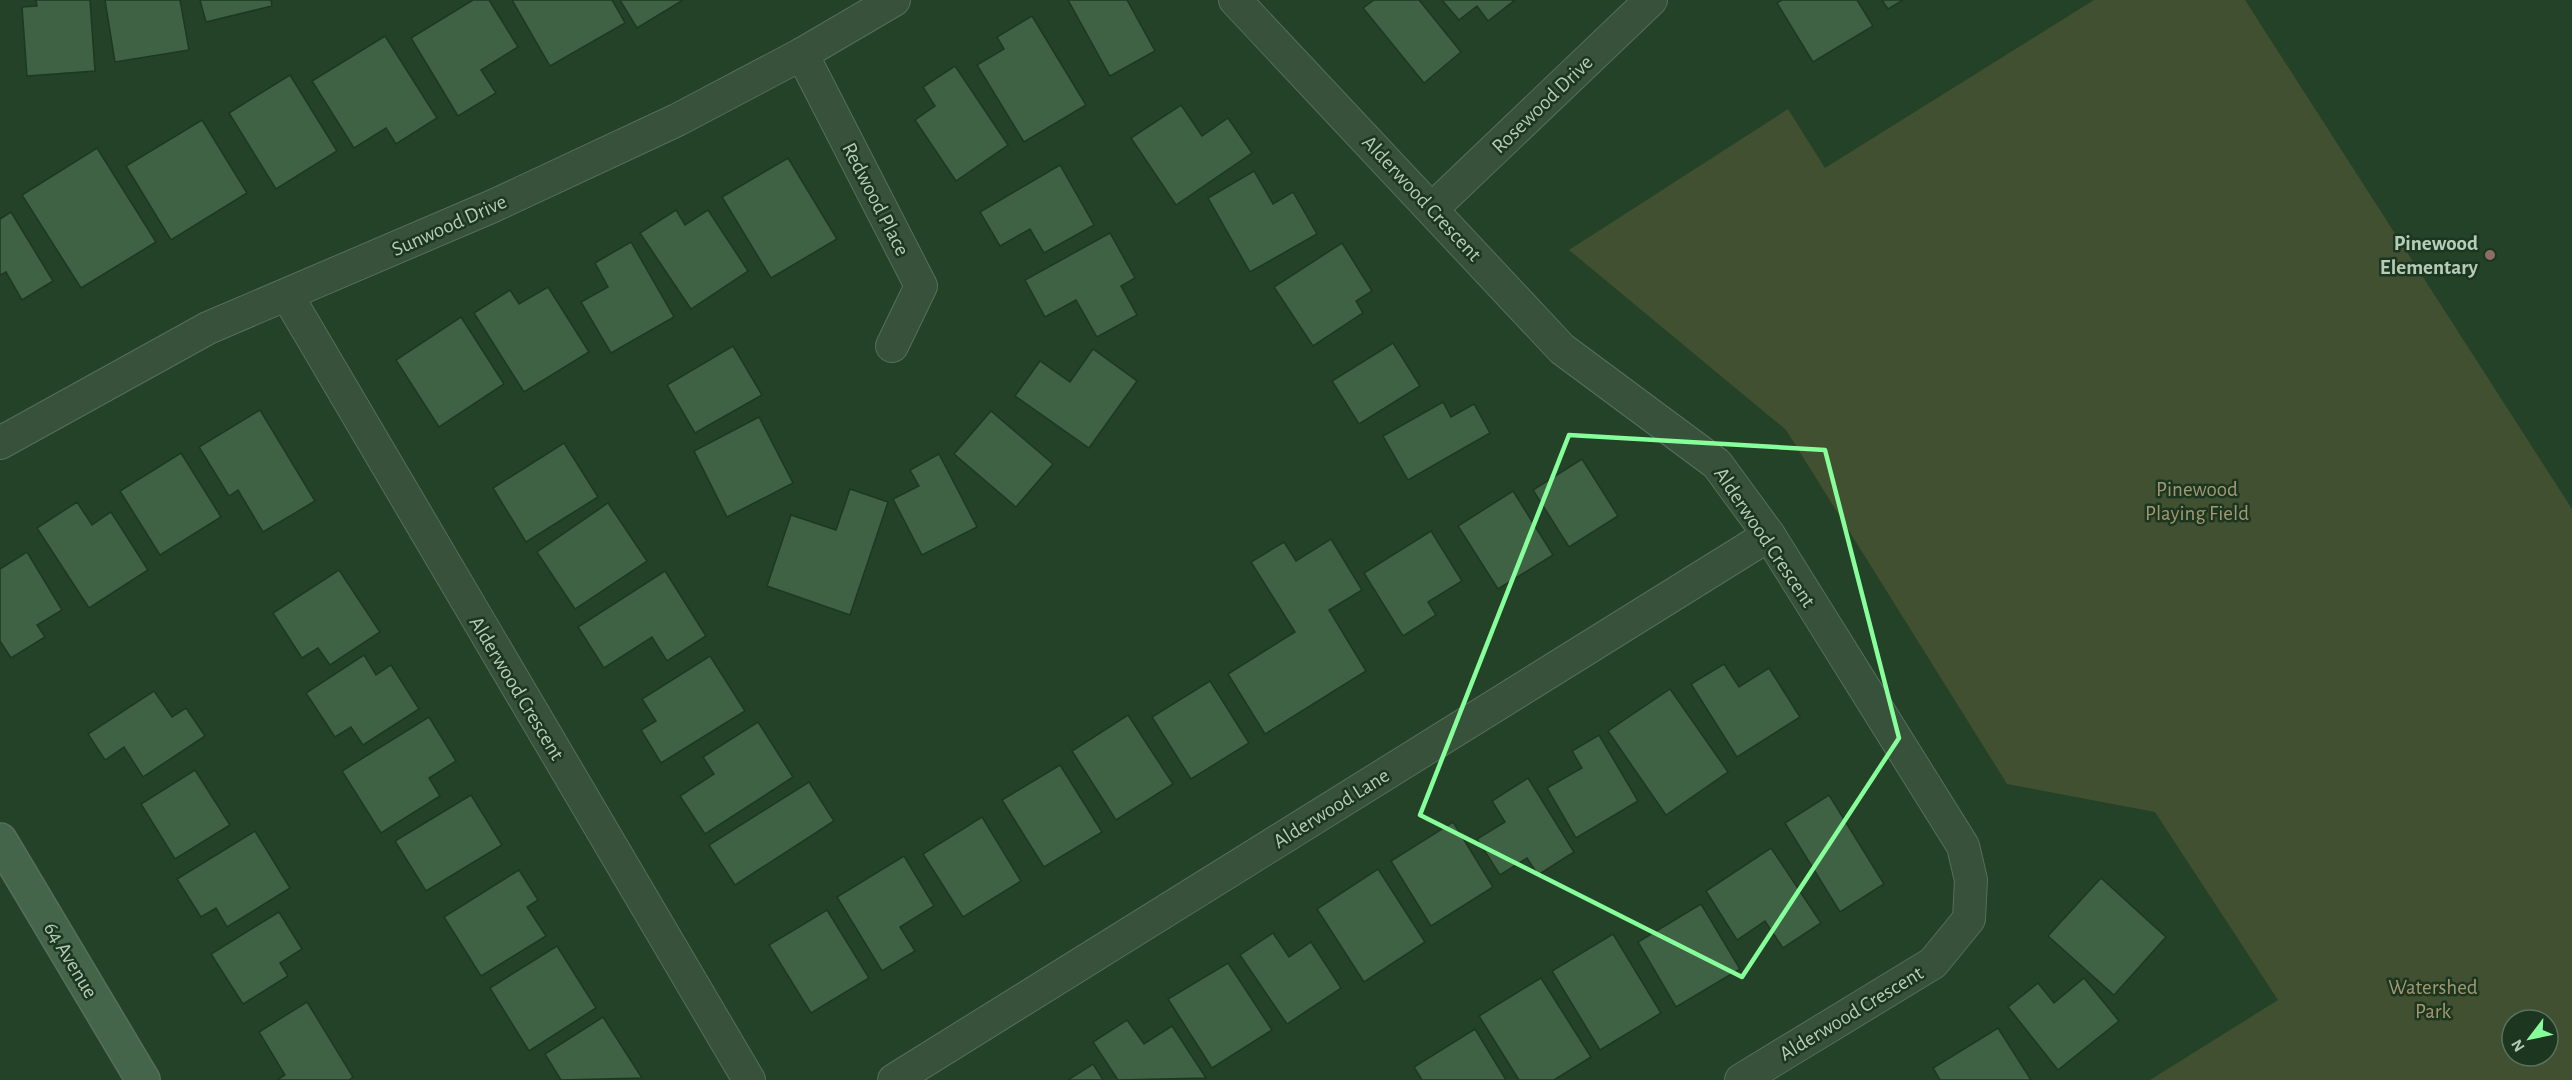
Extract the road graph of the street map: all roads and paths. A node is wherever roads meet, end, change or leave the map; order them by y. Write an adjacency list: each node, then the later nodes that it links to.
1 (894, 0): 4 (street, Sunwood Drive)
2 (1235, 0): 5 (street, Alderwood Crescent)
3 (1651, 0): 5 (street, Rosewood Drive)
4 (802, 54): 6 (street, Sunwood Drive); 7 (street, Redwood Place)
5 (1432, 208): 9 (street, Alderwood Crescent)
6 (287, 296): 8 (street, Sunwood Drive); 12 (street, Alderwood Crescent)
7 (892, 346)
8 (0, 443)
9 (1769, 535): 13 (street, Alderwood Lane); 14 (street, Alderwood Crescent)
10 (0, 840): 11 (main road, 64 Avenue)
11 (143, 1080)
12 (748, 1080)
13 (894, 1080)
14 (1741, 1080)

